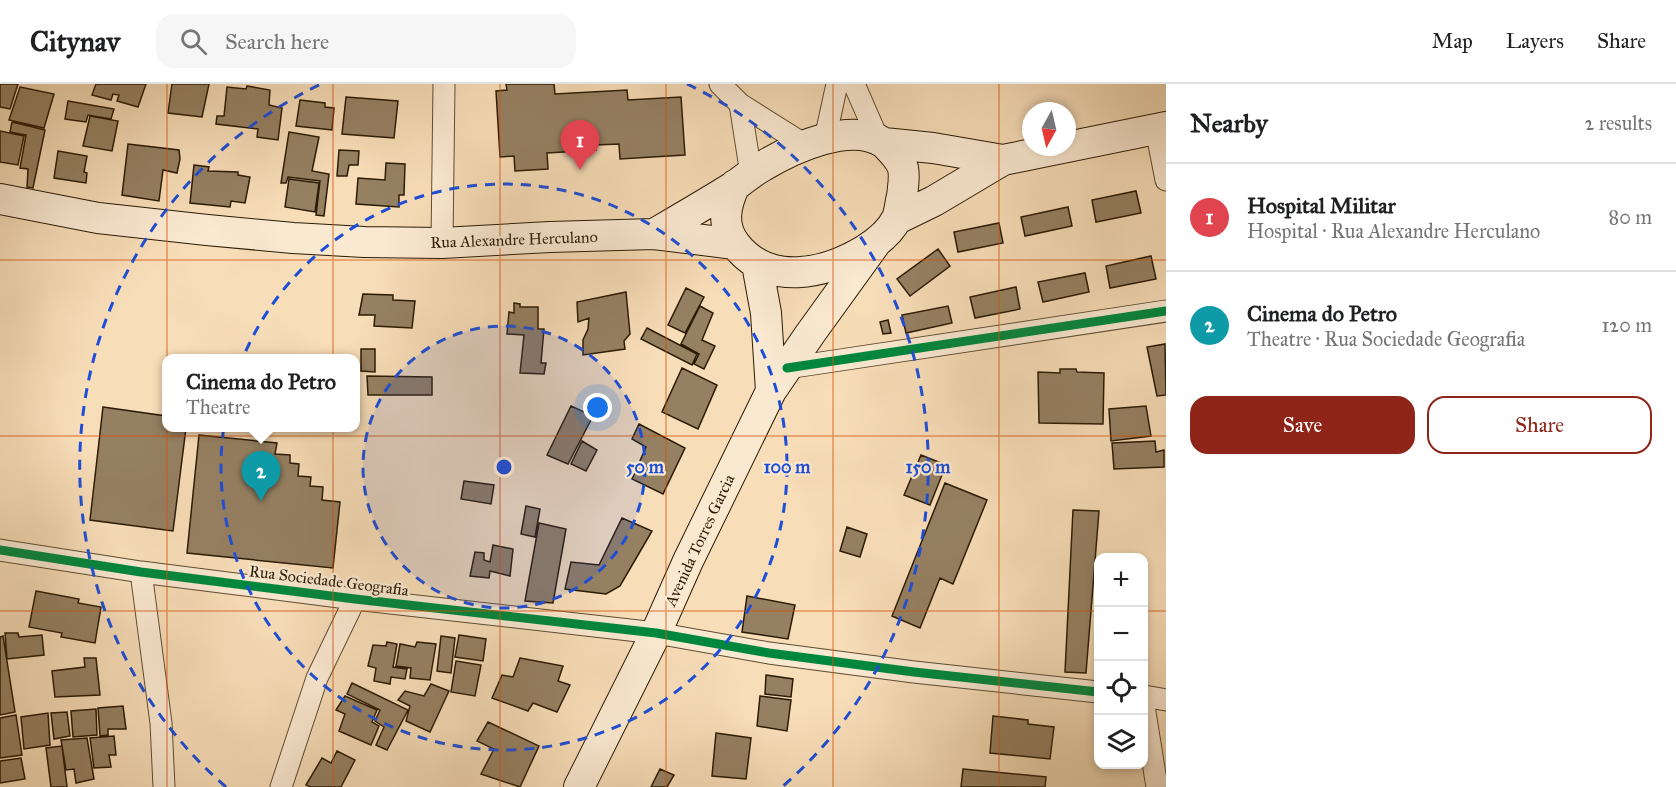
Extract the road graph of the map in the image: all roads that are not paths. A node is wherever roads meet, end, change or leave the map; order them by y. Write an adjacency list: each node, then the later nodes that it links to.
1 (444, 84): 15 (street)
2 (720, 84): 5 (street)
3 (837, 84): 8 (street)
4 (854, 84): 7 (street)
5 (740, 104): 8 (street); 10 (street)
6 (1161, 128): 9 (main road); 11 (street)
7 (881, 141): 8 (main road, Rua Alexandre Herculano); 9 (main road, Rua Alexandre Herculano); 13 (main road)
8 (815, 142): 10 (main road, Rua Alexandre Herculano)
9 (1003, 160): 13 (main road)
10 (743, 180): 14 (main road, Rua Alexandre Herculano); 16 (main road)
11 (1166, 180)
12 (0, 199): 15 (main road, Rua Alexandre Herculano)
13 (897, 219): 17 (main road)
14 (654, 234): 15 (main road, Rua Alexandre Herculano); 16 (main road)
15 (442, 243)
16 (735, 244): 18 (main road)
17 (875, 244): 18 (main road); 20 (main road, Avenida Torres Garcia)
18 (757, 264): 20 (main road)
19 (1166, 311): 20 (street)
20 (779, 380): 24 (main road, Avenida Torres Garcia)
21 (0, 550): 22 (street, Rua Sociedade Geografia)
22 (141, 572): 23 (street, Rua Sociedade Geografia); 29 (street)
23 (355, 599): 24 (street, Rua Sociedade Geografia); 30 (street)
24 (656, 633): 25 (street, Rua Sociedade Geografia); 31 (main road, Avenida Torres Garcia)
25 (1094, 692)
26 (1148, 697): 27 (street)
27 (1166, 700)
28 (1145, 715): 32 (street)
29 (158, 785)
30 (281, 787)
31 (579, 787)
32 (1157, 787)

